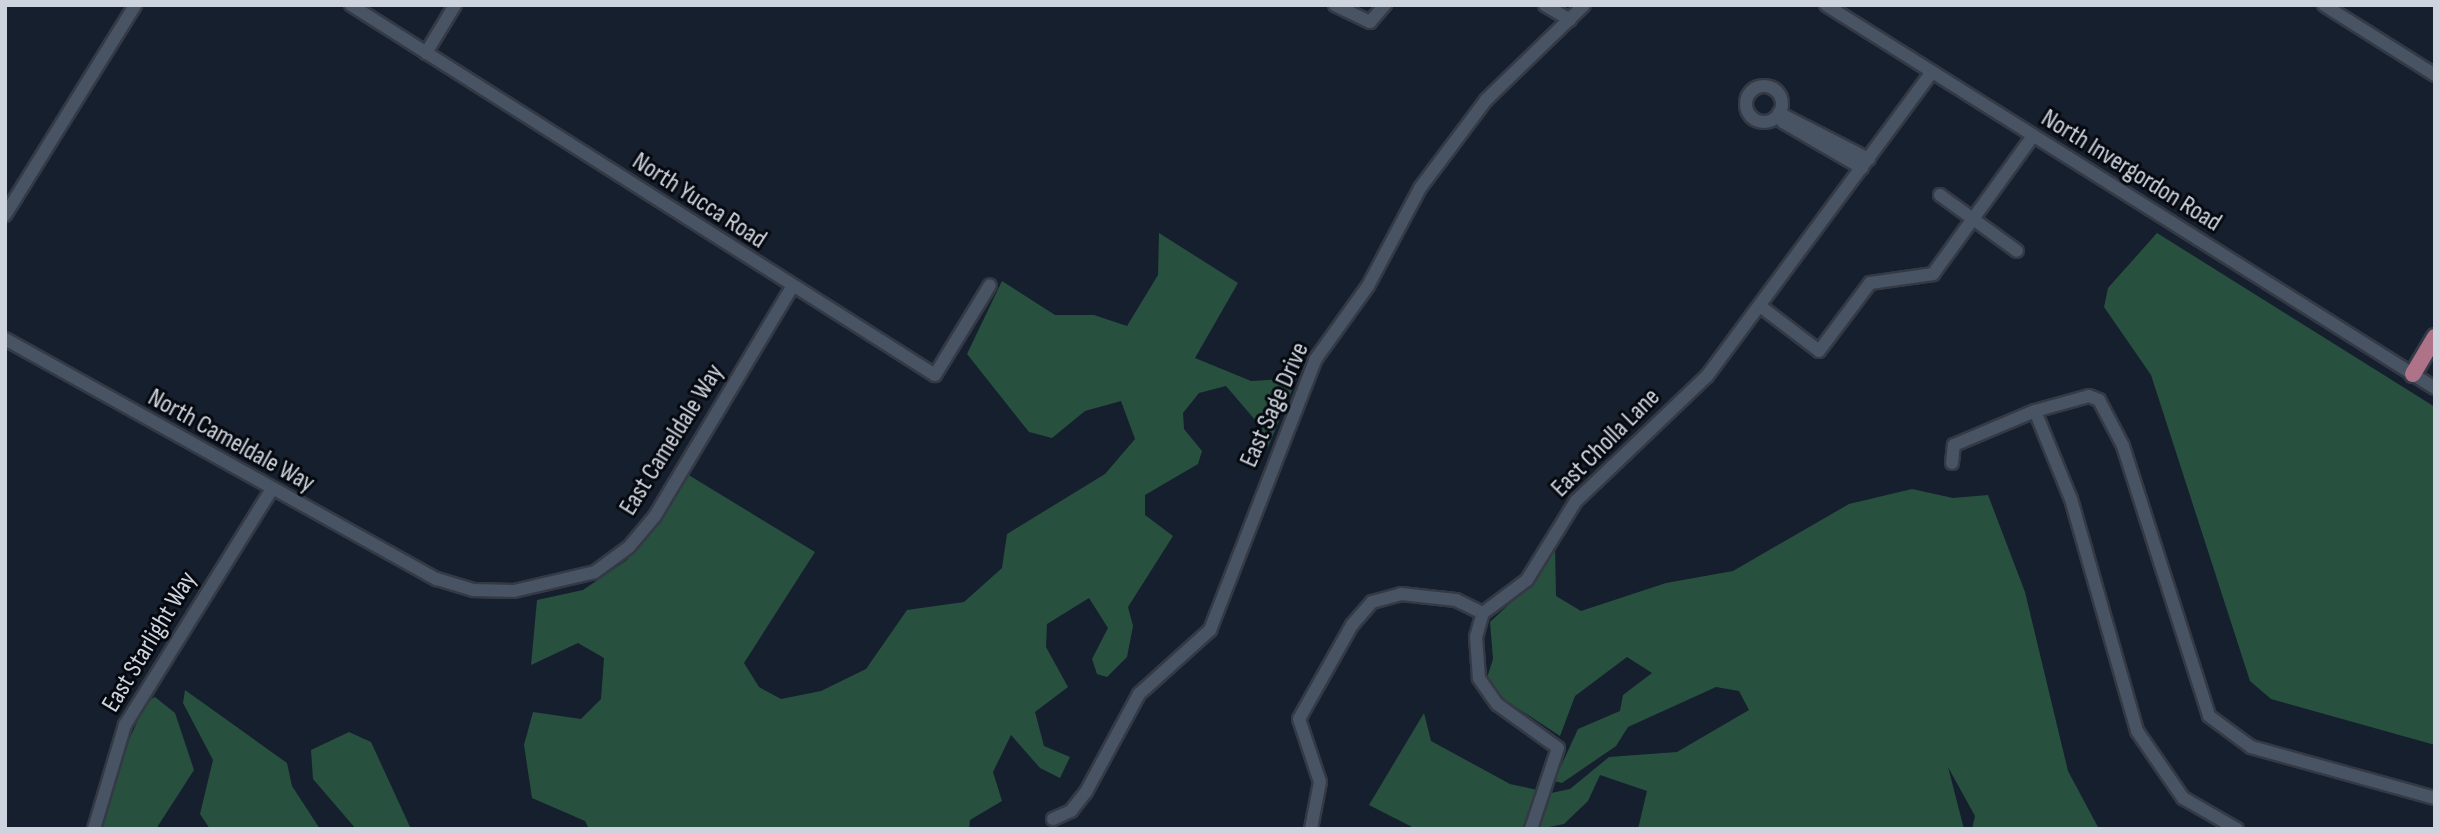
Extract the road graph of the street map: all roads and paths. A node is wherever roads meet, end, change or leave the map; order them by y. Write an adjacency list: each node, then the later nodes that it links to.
1 (125, 5): 12 (street)
2 (135, 5): 12 (street)
3 (351, 5): 13 (street, North Yucca Road)
4 (455, 5): 13 (street)
5 (1335, 5): 6 (street)
6 (1385, 5)
7 (1545, 5): 11 (street)
8 (1584, 5): 11 (street, East Sage Drive)
9 (1826, 5): 14 (street, North Invergordon Road)
10 (2324, 5): 15 (street)
11 (1570, 20): 38 (street, East Sage Drive)
12 (105, 46): 18 (street)
13 (426, 53): 26 (street, North Yucca Road)
14 (1932, 72): 17 (street, North Invergordon Road); 19 (street, East Cholla Lane)
15 (2435, 75)
16 (1779, 113): 19 (street)
17 (2033, 136): 23 (street); 30 (street, North Invergordon Road)
18 (42, 148): 21 (street); 22 (street)
19 (1865, 163): 27 (street, East Cholla Lane)
20 (1940, 195): 23 (street)
21 (5, 200)
22 (5, 215)
23 (1974, 219): 24 (street); 27 (street)
24 (2018, 251)
25 (990, 285): 26 (street, North Yucca Road)
26 (792, 287): 35 (street, East Cameldale Way)
27 (1760, 306): 36 (street, East Cholla Lane)
28 (2435, 337): 30 (main road)
29 (5, 339): 34 (street, North Cameldale Way)
30 (2413, 374): 31 (street, North Invergordon Road)
31 (2435, 388)
32 (2035, 411): 33 (street); 37 (street); 42 (street)
33 (1952, 463)
34 (271, 490): 35 (street, North Cameldale Way); 39 (street, East Starlight Way)
35 (437, 579)
36 (1483, 613): 40 (street); 41 (street)
37 (2435, 798)
38 (1053, 819)
39 (94, 829)
40 (1311, 829)
41 (1531, 829)
42 (2237, 829)

